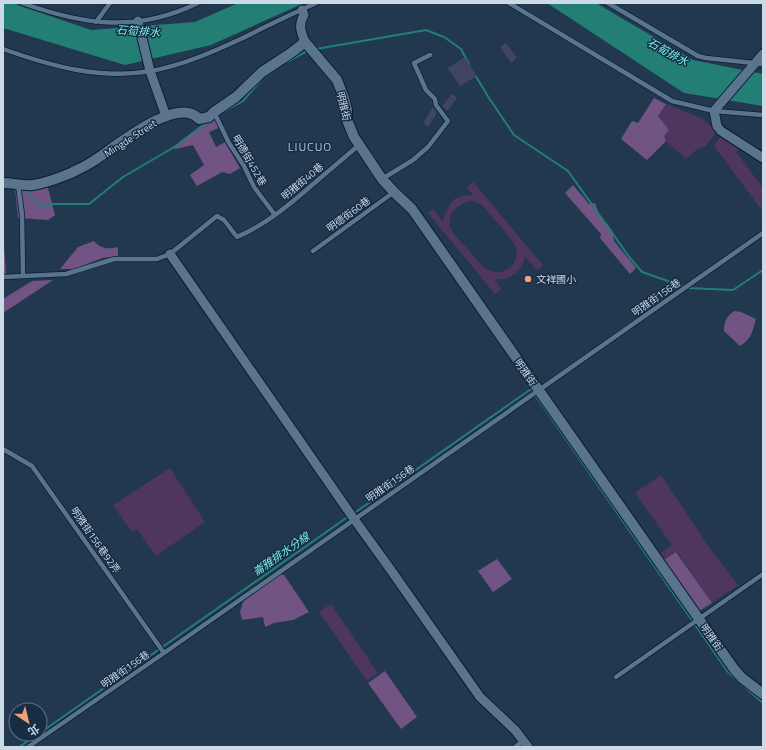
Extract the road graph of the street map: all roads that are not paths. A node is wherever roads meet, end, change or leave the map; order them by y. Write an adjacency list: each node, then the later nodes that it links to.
1 (22, 3): 9 (lane)
2 (110, 3): 9 (lane)
3 (198, 3): 8 (lane)
4 (316, 3): 7 (lane)
5 (509, 3): 16 (lane)
6 (608, 3): 14 (lane)
7 (302, 10): 10 (street); 15 (lane)
8 (138, 21): 9 (lane); 15 (street)
9 (96, 22)
10 (305, 42): 17 (street, Mingde Street); 20 (street, 明雅街)
11 (3, 49): 15 (lane)
12 (763, 54): 14 (street)
13 (430, 55): 22 (lane)
14 (757, 65): 16 (street)
15 (150, 71): 19 (street)
16 (714, 111): 18 (lane); 21 (street)
17 (214, 112): 19 (street, Mingde Street); 26 (lane, 明德街452巷)
18 (763, 115)
19 (166, 116): 24 (street, Mingde Street)
20 (359, 145): 22 (street, 明雅街); 26 (lane, 明雅街40巷)
21 (763, 158)
22 (382, 179): 25 (street, 明雅街)
23 (3, 183): 24 (street, Mingde Street)
24 (18, 184): 30 (lane)
25 (394, 192): 28 (lane, 明德街60巷); 32 (street, 明雅街)
26 (275, 215): 29 (lane, 明雅街40巷)
27 (763, 233): 32 (lane, 明雅街156巷)
28 (314, 251)
29 (170, 254): 30 (lane); 34 (street)
30 (23, 275): 31 (lane)
31 (3, 277)
32 (539, 390): 34 (lane, 明雅街156巷); 36 (street, 明雅街)
33 (3, 449): 37 (lane, 明雅街156巷92弄)
34 (354, 519): 37 (lane, 明雅街156巷); 40 (street)
35 (763, 574): 36 (lane)
36 (699, 619): 38 (lane); 39 (street, 明雅街)
37 (164, 653): 41 (lane, 明雅街156巷)
38 (616, 677)
39 (763, 694)
40 (526, 744): 42 (lane)
41 (28, 747)
42 (515, 747)

